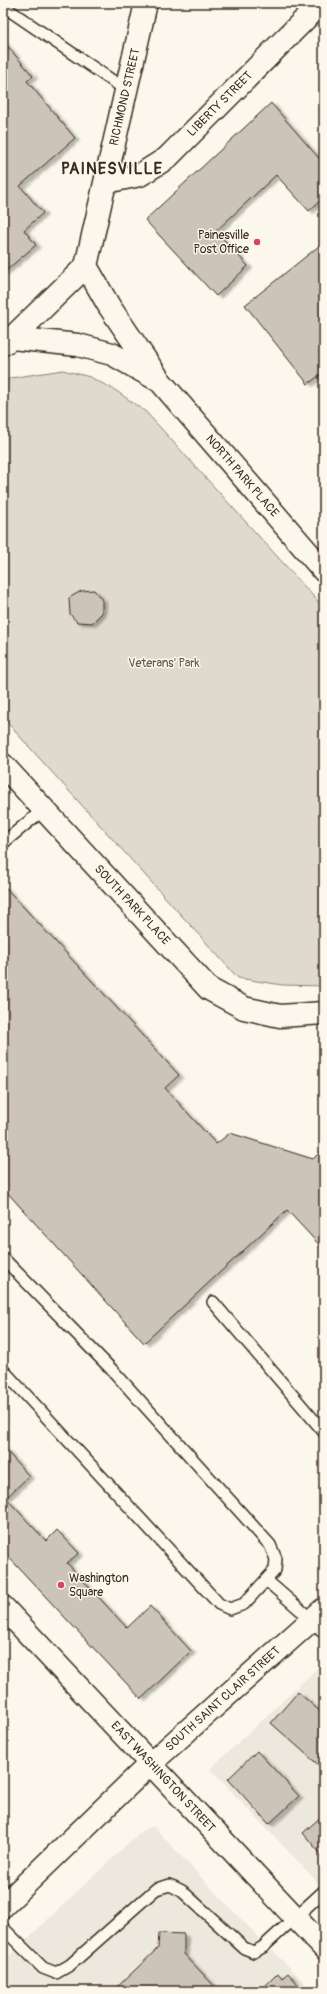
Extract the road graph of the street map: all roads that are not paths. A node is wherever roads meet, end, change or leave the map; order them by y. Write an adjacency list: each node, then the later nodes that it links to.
1 (146, 3): 4 (street, RICHMOND STREET)
2 (321, 3): 5 (street, LIBERTY STREET)
3 (3, 6): 4 (lane)
4 (126, 90): 5 (street, RICHMOND STREET)
5 (106, 182): 6 (street, RICHMOND STREET)
6 (86, 266): 7 (street); 8 (street, NORTH PARK PLACE)
7 (7, 341): 8 (street, NORTH PARK PLACE)
8 (160, 381): 9 (street, NORTH PARK PLACE)
9 (324, 571)
10 (3, 764): 11 (street, SOUTH PARK PLACE)
11 (44, 810): 12 (lane); 13 (street, SOUTH PARK PLACE)
12 (3, 843)
13 (324, 1013)
14 (3, 1258): 18 (lane)
15 (213, 1302): 17 (lane)
16 (3, 1370): 18 (lane)
17 (324, 1432)
18 (266, 1580): 20 (lane)
19 (3, 1607): 21 (street, EAST WASHINGTON STREET)
20 (320, 1621): 21 (street, SOUTH SAINT CLAIR STREET)
21 (150, 1764): 23 (street, SOUTH SAINT CLAIR STREET); 24 (street, EAST WASHINGTON STREET)
22 (324, 1891): 24 (lane)
23 (3, 1906)
24 (296, 1917): 25 (lane); 26 (street, EAST WASHINGTON STREET)
25 (3, 1928)
26 (324, 1948)

